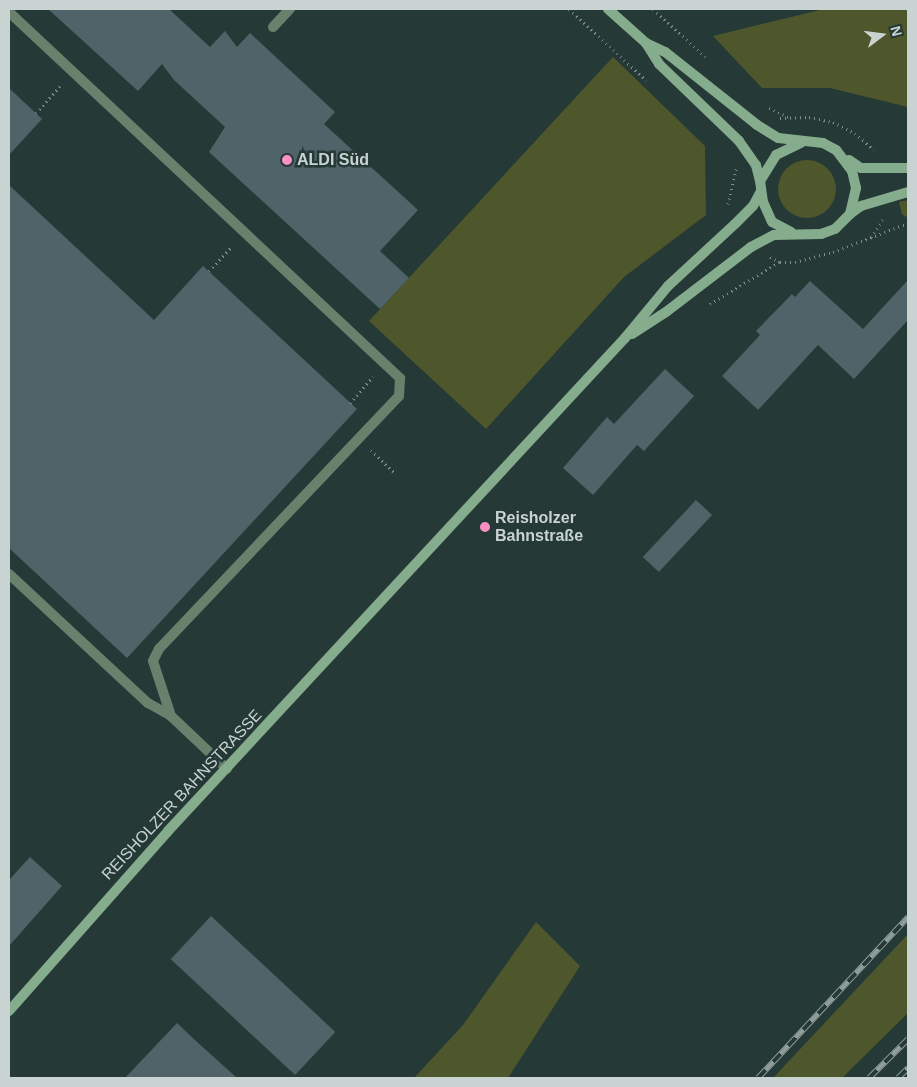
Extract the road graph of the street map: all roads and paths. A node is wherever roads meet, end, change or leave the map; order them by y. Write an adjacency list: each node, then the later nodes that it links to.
1 (290, 9): 5 (lane)
2 (608, 9): 6 (street, REISHOLZER BAHNSTRASSE)
3 (653, 9): 7 (path)
4 (9, 12): 8 (lane)
5 (273, 27)
6 (646, 44): 10 (street, REISHOLZER BAHNSTRASSE); 14 (street, REISHOLZER BAHNSTRASSE)
7 (712, 63)
8 (73, 72): 9 (path); 19 (lane)
9 (36, 113)
10 (805, 142): 11 (street, REISHOLZER BAHNSTRASSE); 14 (street, REISHOLZER BAHNSTRASSE)
11 (844, 157): 13 (street, REISHOLZER BAHNSTRASSE); 17 (street)
12 (736, 160): 16 (path)
13 (908, 168)
14 (760, 186): 20 (street, REISHOLZER BAHNSTRASSE); 25 (street, REISHOLZER BAHNSTRASSE)
15 (908, 192): 17 (street, REISHOLZER BAHNSTRASSE)
16 (728, 205)
17 (850, 214): 20 (street, REISHOLZER BAHNSTRASSE)
18 (908, 223): 21 (path)
19 (246, 232): 23 (path); 26 (lane)
20 (794, 233): 25 (street, REISHOLZER BAHNSTRASSE)
21 (871, 237)
22 (780, 262): 24 (path)
23 (209, 271)
24 (703, 309)
25 (625, 338): 32 (street, REISHOLZER BAHNSTRASSE)
26 (386, 364): 27 (path); 28 (lane)
27 (350, 403)
28 (373, 423): 29 (path); 31 (lane)
29 (394, 472)
30 (9, 574): 31 (lane)
31 (171, 716): 32 (lane)
32 (227, 769): 33 (street, REISHOLZER BAHNSTRASSE)
33 (9, 1011)

